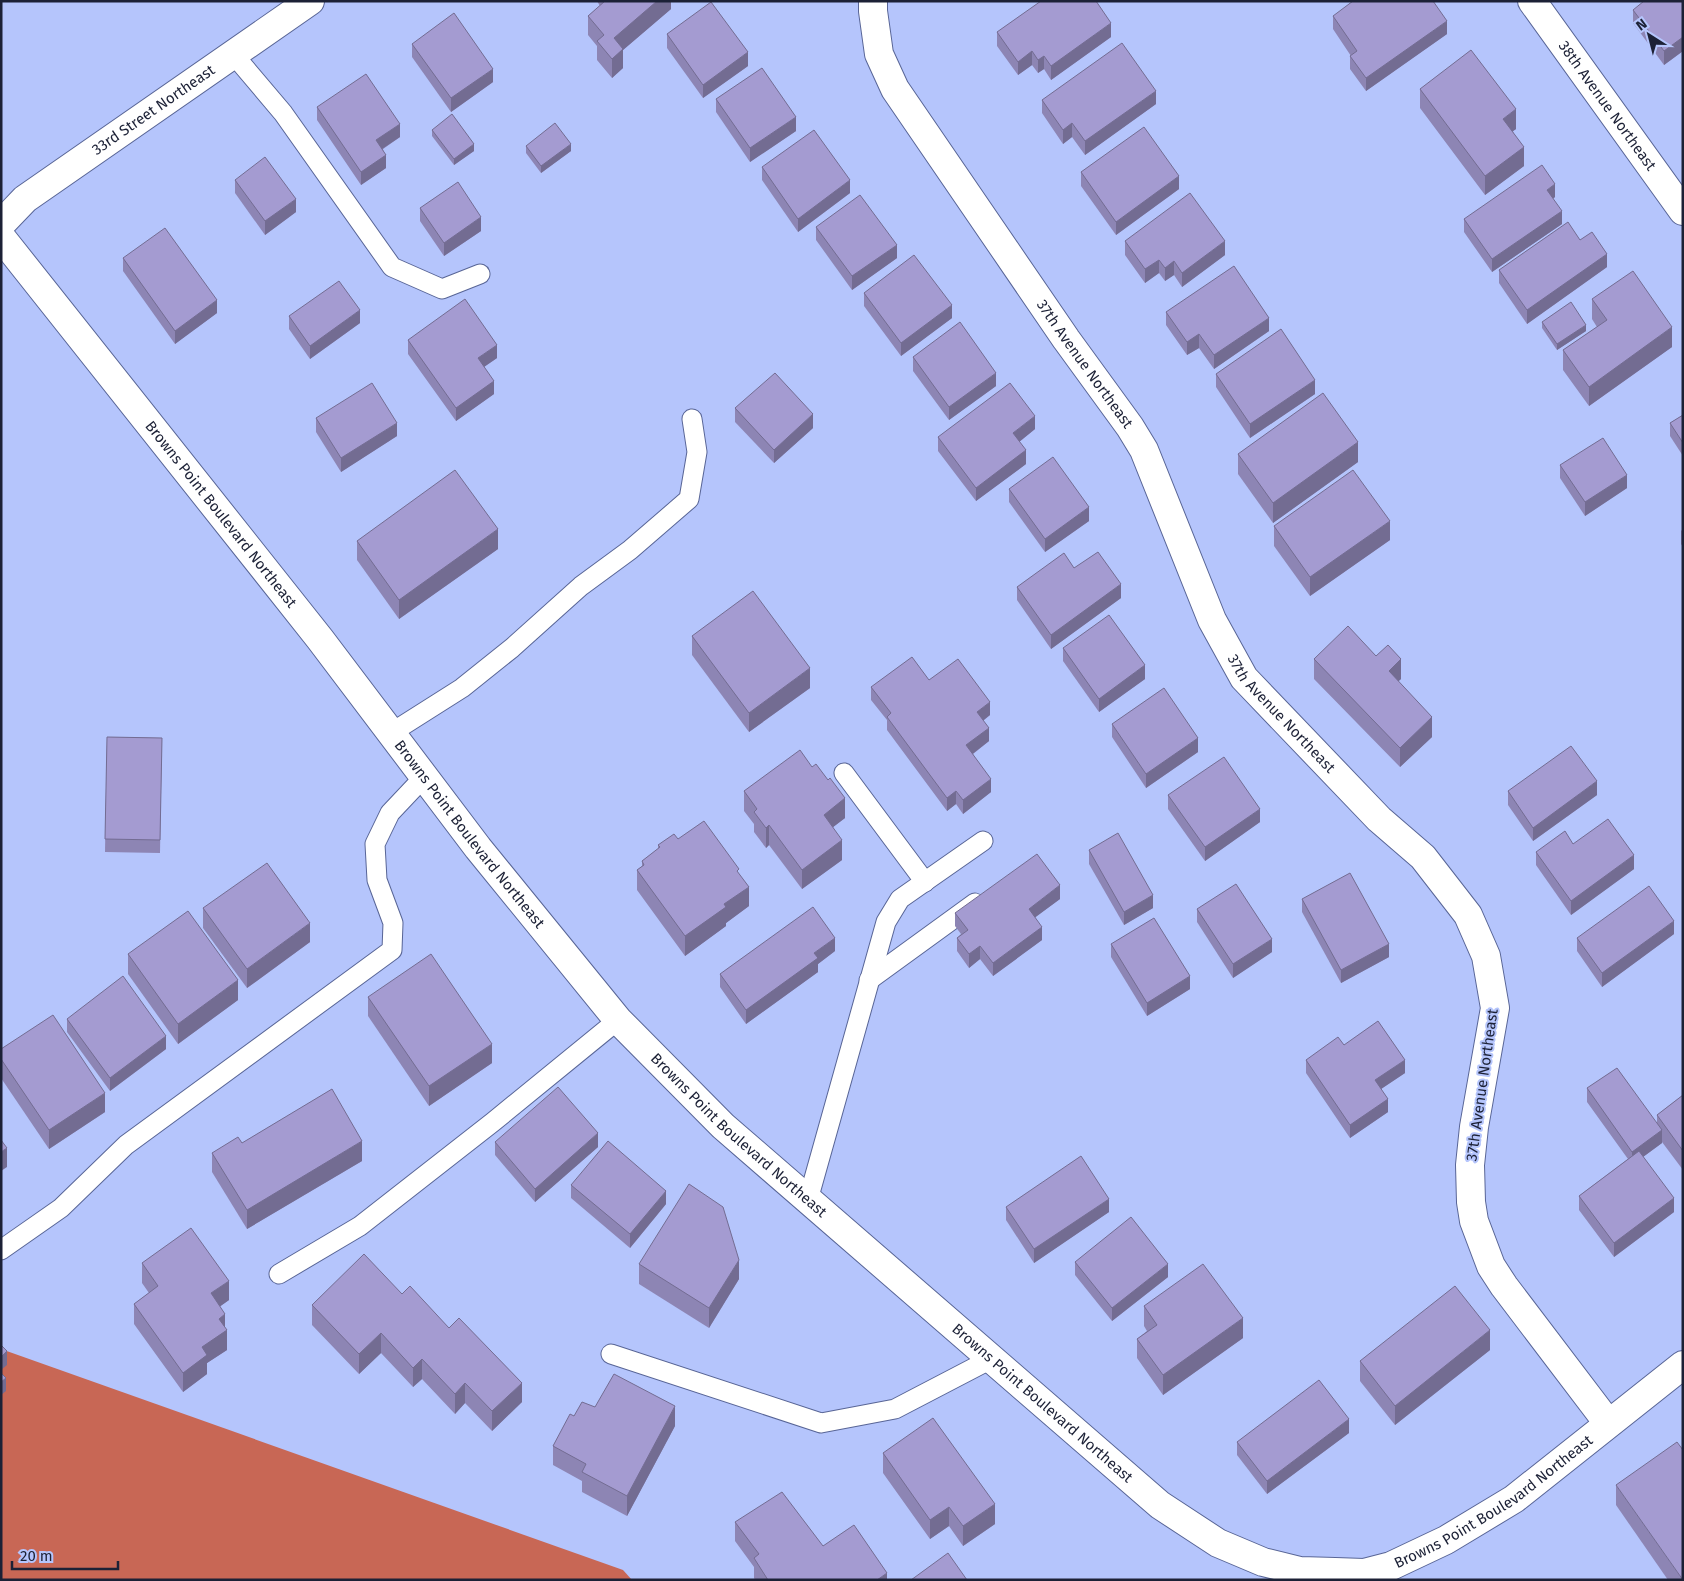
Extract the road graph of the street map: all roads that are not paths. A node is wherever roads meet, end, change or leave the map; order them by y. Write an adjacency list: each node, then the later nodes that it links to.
1 (310, 1): 4 (street, 33rd Street Northeast)
2 (873, 1): 24 (street, 37th Avenue Northeast)
3 (1532, 1): 5 (street, 38th Avenue Northeast)
4 (234, 55): 6 (street, 33rd Street Northeast); 8 (lane)
5 (1683, 211)
6 (1, 224)
7 (1, 237): 10 (street, Browns Point Boulevard Northeast)
8 (480, 274)
9 (692, 419): 10 (lane)
10 (391, 734): 12 (street, Browns Point Boulevard Northeast)
11 (844, 773): 14 (lane)
12 (424, 777): 17 (street, Browns Point Boulevard Northeast); 19 (lane)
13 (983, 841): 14 (lane)
14 (925, 882): 16 (lane)
15 (992, 891): 16 (lane)
16 (869, 980): 18 (lane)
17 (618, 1020): 18 (street, Browns Point Boulevard Northeast); 20 (lane)
18 (808, 1200): 22 (street, Browns Point Boulevard Northeast)
19 (1, 1250)
20 (279, 1274)
21 (612, 1354): 22 (lane)
22 (991, 1359): 24 (street, Browns Point Boulevard Northeast)
23 (1683, 1365): 24 (street, Browns Point Boulevard Northeast)
24 (1608, 1423)

